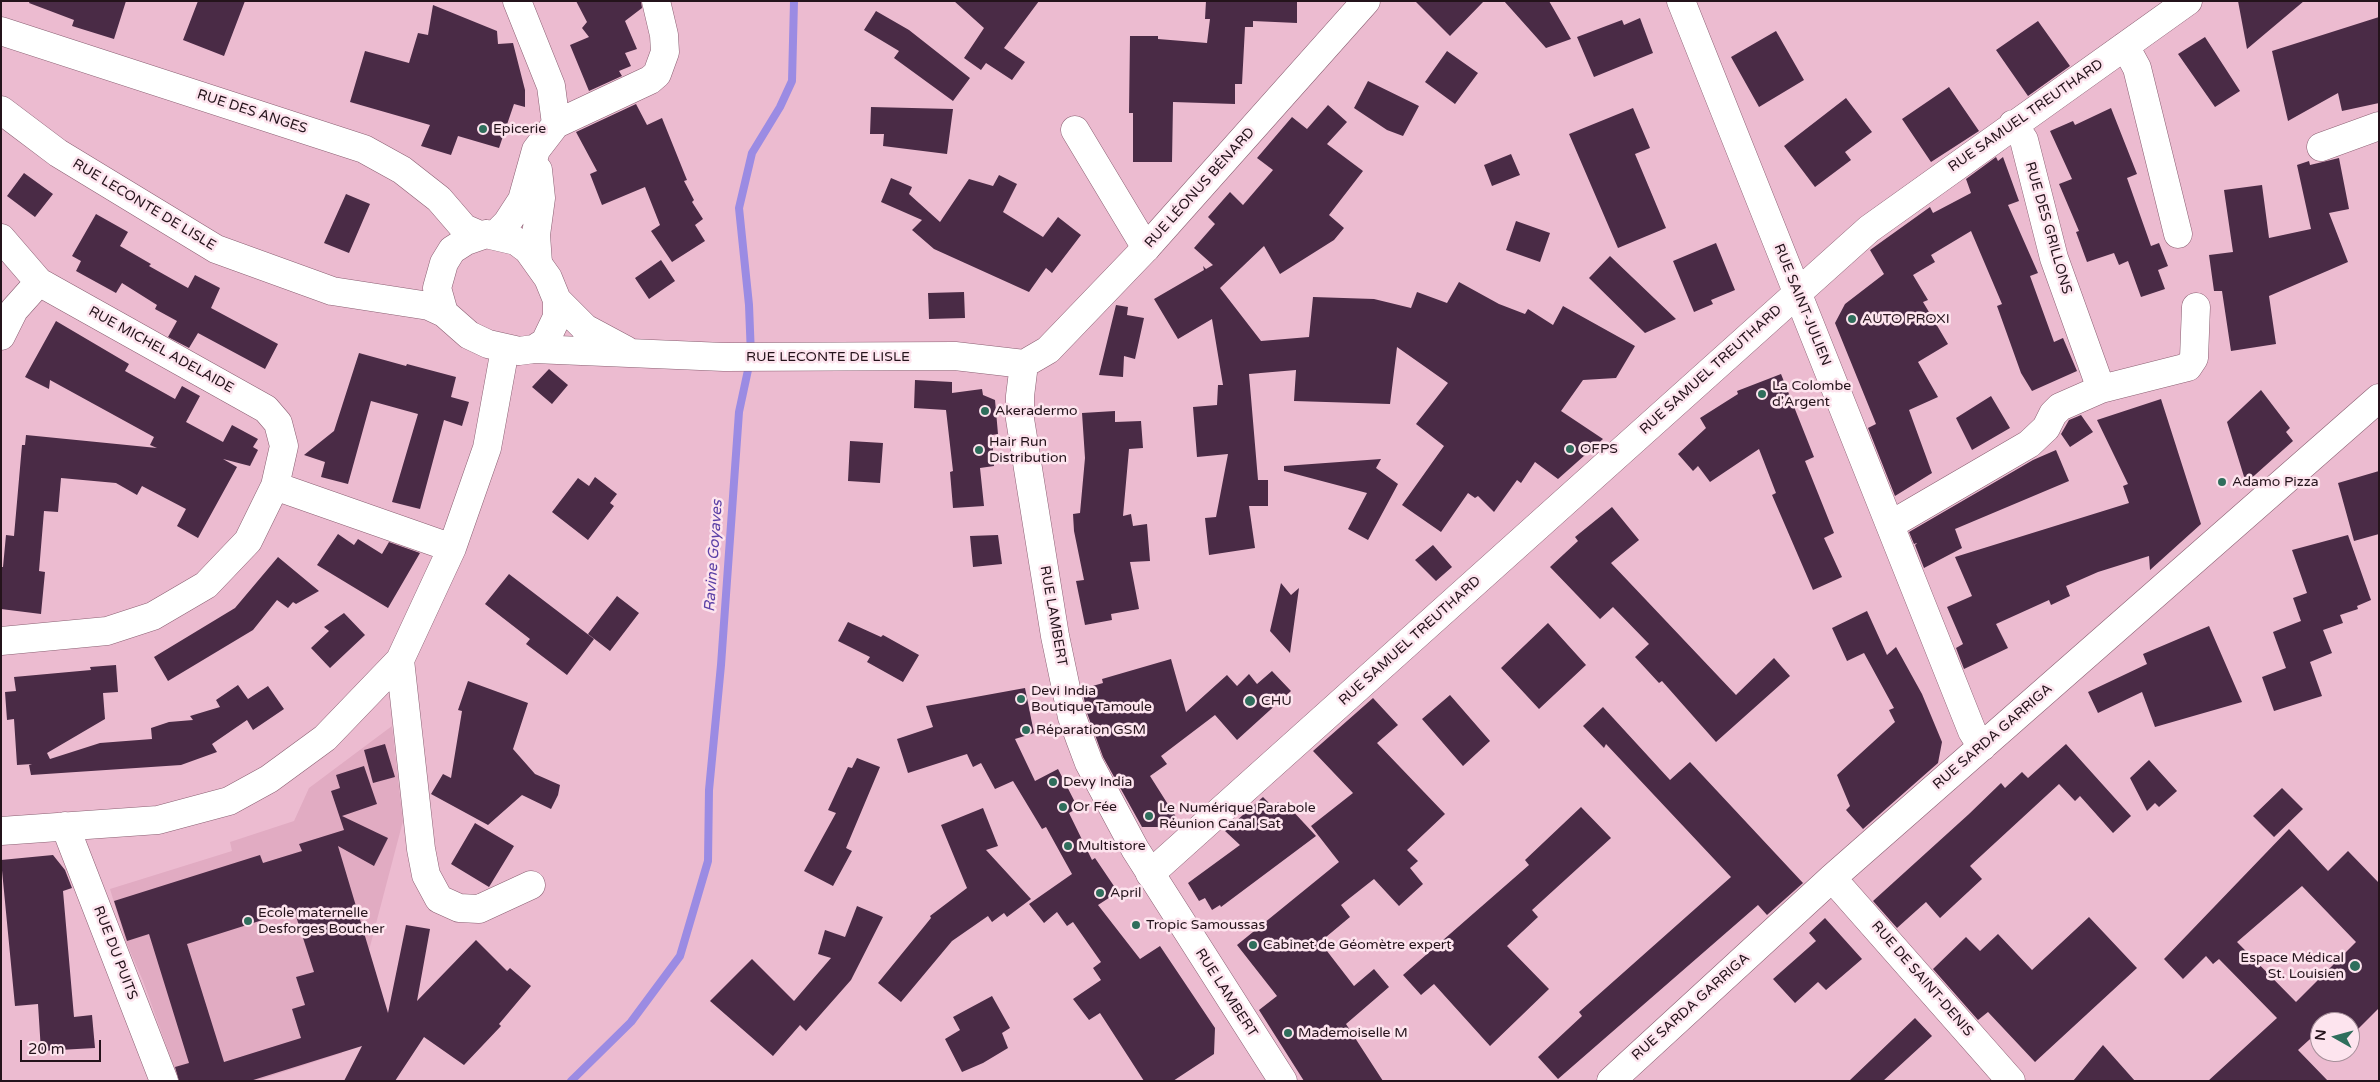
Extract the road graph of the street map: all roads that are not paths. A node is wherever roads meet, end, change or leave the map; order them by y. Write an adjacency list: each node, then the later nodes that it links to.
1 (518, 1): 9 (street)
2 (656, 1): 9 (street)
3 (1366, 1): 18 (street, RUE LÉONUS BÉNARD)
4 (1681, 1): 21 (street, RUE SAINT-JULIEN)
5 (2180, 4): 7 (street, RUE SAMUEL TREUTHARD)
6 (1, 31): 16 (street, RUE DES ANGES)
7 (2125, 46): 10 (street, RUE SAMUEL TREUTHARD); 15 (street)
8 (1, 110): 24 (street, RUE LECONTE DE LISLE)
9 (556, 124): 14 (street)
10 (2014, 124): 21 (street, RUE SAMUEL TREUTHARD); 30 (street, RUE DES GRILLONS)
11 (2379, 126): 13 (street)
12 (1075, 130): 18 (street)
13 (2321, 147)
14 (536, 150): 16 (street); 19 (street)
15 (2178, 234)
16 (488, 235): 19 (street); 24 (street)
17 (1, 238): 20 (street, RUE MICHEL ADELAIDE)
18 (1146, 248): 29 (street, RUE LÉONUS BÉNARD)
19 (538, 263): 22 (street)
20 (39, 282): 25 (street); 32 (street, RUE MICHEL ADELAIDE)
21 (1797, 293): 33 (street, RUE SAINT-JULIEN); 40 (street, RUE SAMUEL TREUTHARD)
22 (558, 300): 27 (street); 28 (street, RUE LECONTE DE LISLE)
23 (2196, 307): 30 (street)
24 (444, 313): 26 (street)
25 (1, 336)
26 (505, 348): 27 (street); 34 (street)
27 (534, 349): 28 (street, RUE LECONTE DE LISLE)
28 (632, 353): 29 (street, RUE LECONTE DE LISLE)
29 (1024, 364): 40 (street, RUE LAMBERT)
30 (2101, 389): 33 (street)
31 (2379, 398): 37 (street, RUE SARDA GARRIGA)
32 (275, 486): 34 (street); 35 (street)
33 (1890, 525): 37 (street, RUE SAINT-JULIEN)
34 (452, 548): 36 (street)
35 (1, 641)
36 (400, 660): 38 (street); 42 (street)
37 (1982, 747): 41 (street, RUE SARDA GARRIGA)
38 (65, 826): 39 (street); 43 (street, RUE DU PUITS)
39 (1, 831)
40 (1150, 874): 44 (street, RUE LAMBERT)
41 (1832, 878): 45 (street, RUE SARDA GARRIGA); 46 (street, RUE DE SAINT-DENIS)
42 (531, 885)
43 (164, 1081)
44 (1283, 1081)
45 (1611, 1081)
46 (2011, 1081)

